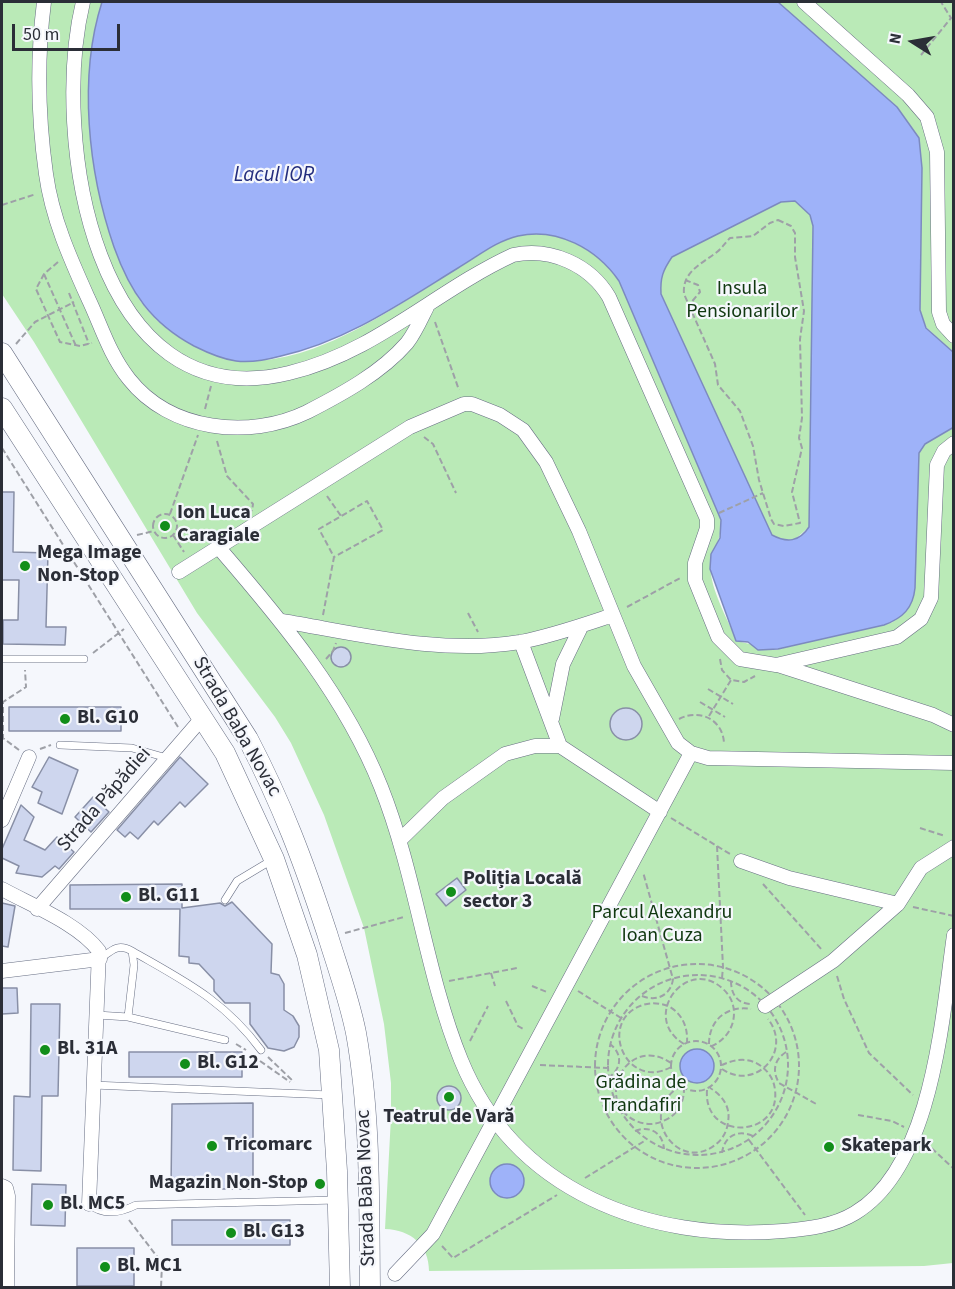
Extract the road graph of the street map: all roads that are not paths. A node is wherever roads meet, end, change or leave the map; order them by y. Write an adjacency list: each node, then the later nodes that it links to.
1 (44, 2): 4 (street)
2 (83, 2): 4 (street)
3 (804, 2): 5 (street)
4 (429, 305): 17 (street)
5 (954, 336)
6 (2, 353): 55 (main road, Strada Baba Novac)
7 (2, 408): 18 (main road, Strada Baba Novac)
8 (954, 443): 17 (street)
9 (219, 548): 10 (street); 11 (street); 12 (street)
10 (179, 572)
11 (614, 615): 13 (street); 23 (street)
12 (282, 621): 14 (street); 29 (street)
13 (582, 626): 14 (street); 19 (street)
14 (521, 642): 19 (street)
15 (2, 659): 16 (lane)
16 (84, 659)
17 (776, 665): 20 (street)
18 (203, 717): 25 (street, Strada Păpădiei); 31 (main road, Strada Baba Novac)
19 (552, 719): 22 (street)
20 (954, 725)
21 (60, 745): 25 (lane)
22 (560, 746): 27 (street); 29 (street)
23 (690, 753): 26 (street); 27 (street)
24 (29, 757): 28 (street)
25 (168, 758): 36 (street, Strada Păpădiei)
26 (954, 763)
27 (660, 812): 48 (street)
28 (2, 820)
29 (400, 840): 48 (street)
30 (954, 847): 35 (street)
31 (274, 859): 34 (lane); 47 (main road, Strada Baba Novac)
32 (741, 861): 35 (street)
33 (2, 889): 36 (street)
34 (225, 900)
35 (898, 904): 41 (street)
36 (37, 909): 39 (street)
37 (954, 935): 48 (street)
38 (132, 951): 39 (lane); 43 (lane); 45 (lane)
39 (100, 959): 40 (street); 42 (street)
40 (2, 971)
41 (764, 1006)
42 (97, 1015): 43 (lane); 46 (street)
43 (128, 1017): 44 (lane)
44 (225, 1040)
45 (261, 1050)
46 (93, 1085): 47 (lane); 51 (street)
47 (334, 1095): 50 (main road, Strada Baba Novac)
48 (494, 1119): 52 (street)
49 (2, 1186): 53 (street)
50 (338, 1200): 51 (lane); 54 (main road, Strada Baba Novac)
51 (89, 1204)
52 (395, 1274)
53 (6, 1287)
54 (340, 1287)
55 (370, 1287)

